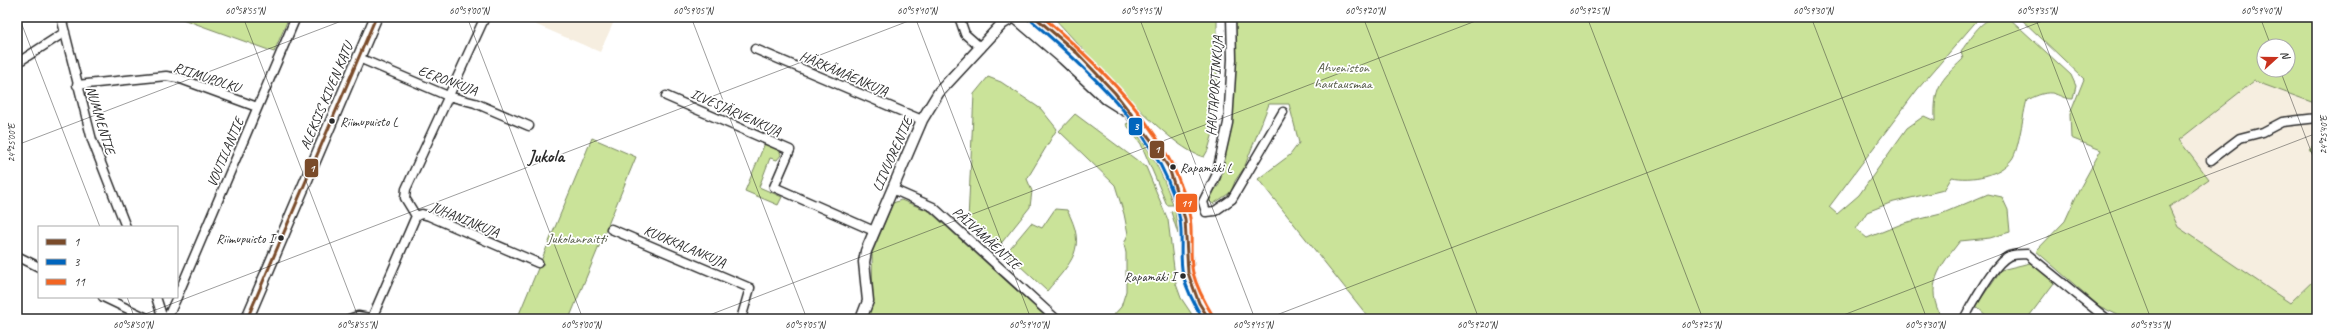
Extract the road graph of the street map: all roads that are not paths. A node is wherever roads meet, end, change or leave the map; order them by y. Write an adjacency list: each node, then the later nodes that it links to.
1 (61, 17): 10 (street, NUMMENTIE)
2 (296, 17): 18 (street, VOUTILANTIE)
3 (376, 17): 13 (main road, ALEKSIS KIVEN KATU)
4 (485, 17): 16 (street, JUHANINKUJA)
5 (959, 17): 11 (street)
6 (1014, 17): 9 (street, LIIVUORENTIE); 19 (main road)
7 (1035, 17): 19 (main road)
8 (1232, 17): 20 (street, HAUTAPORTINKUJA)
9 (1002, 21): 11 (street, LIIVUORENTIE)
10 (65, 32): 14 (street); 15 (street, NUMMENTIE)
11 (981, 48): 22 (street, LIIVUORENTIE)
12 (755, 50): 22 (street, HÄRKÄMÄENKUJA)
13 (359, 58): 16 (street, EERONKUJA); 42 (main road, ALEKSIS KIVEN KATU)
14 (17, 63)
15 (77, 85): 18 (street, RIIMUPOLKU); 27 (street, NUMMENTIE)
16 (448, 96): 23 (street, EERONKUJA); 26 (street, JUHANINKUJA)
17 (666, 96): 29 (street, ILVESJÄRVENKUJA)
18 (257, 107): 33 (street, VOUTILANTIE)
19 (1129, 112): 46 (main road)
20 (1283, 112)
21 (2317, 118): 24 (street)
22 (922, 120): 25 (street, LIIVUORENTIE)
23 (529, 126)
24 (2211, 160)
25 (892, 189): 29 (street, LIIVUORENTIE); 45 (street, PÄIVÄMÄENTIE)
26 (416, 216): 31 (street, JUHANINKUJA); 38 (street)
27 (126, 226)
28 (611, 229): 43 (street, KUOKKALANKUJA)
29 (874, 231): 44 (street, LIIVUORENTIE)
30 (17, 256): 32 (street)
31 (538, 263)
32 (38, 266)
33 (178, 295)
34 (105, 298): 39 (street)
35 (156, 298): 40 (street)
36 (177, 298): 41 (street, VOUTILANTIE)
37 (350, 318): 38 (street)
38 (373, 318)
39 (149, 319)
40 (163, 319)
41 (167, 319)
42 (247, 319)
43 (741, 319)
44 (861, 319)
45 (1056, 319)
46 (1208, 319)
47 (1964, 319): 48 (street)
48 (2107, 319)

